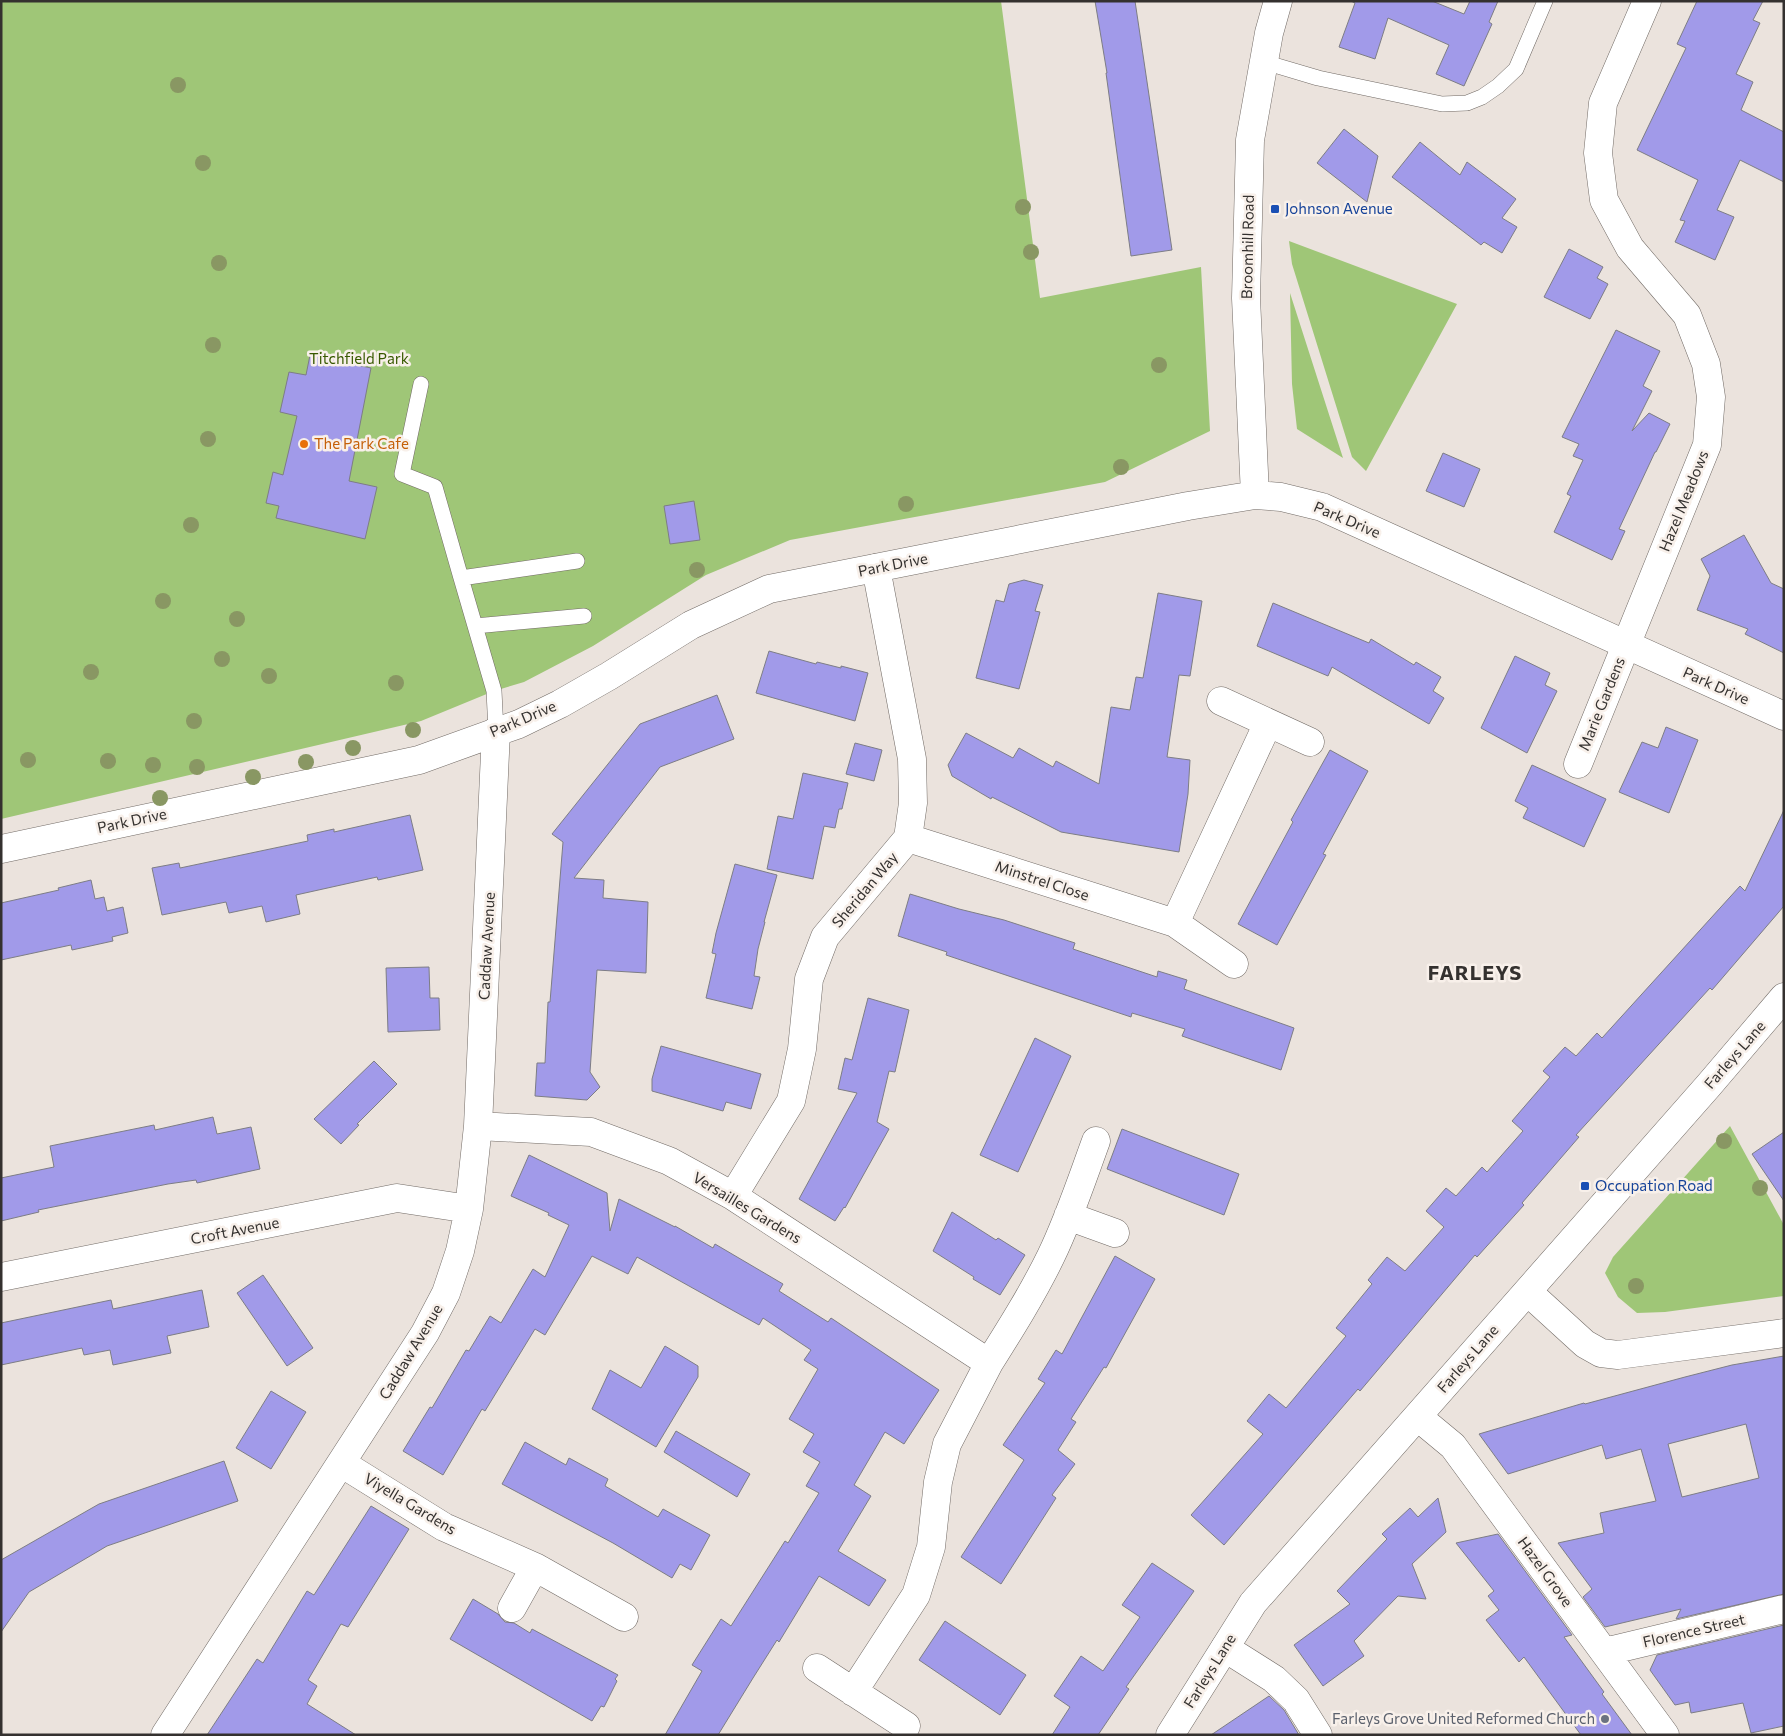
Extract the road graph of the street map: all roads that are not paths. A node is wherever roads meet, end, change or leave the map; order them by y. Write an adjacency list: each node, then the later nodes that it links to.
1 (1278, 1): 4 (street, Broomhill Road)
2 (1546, 1): 4 (lane)
3 (1647, 1): 12 (street, Hazel Meadows)
4 (1264, 62): 6 (street, Broomhill Road)
5 (421, 384): 9 (lane)
6 (1255, 495): 8 (street, Park Drive); 12 (street, Park Drive)
7 (578, 561): 9 (lane)
8 (876, 568): 16 (street, Park Drive); 19 (street, Sheridan Way)
9 (461, 578): 11 (lane)
10 (584, 616): 11 (lane)
11 (475, 626): 16 (lane)
12 (1626, 645): 14 (street, Park Drive); 18 (street, Marie Gardens)
13 (1221, 701): 15 (street)
14 (1784, 716)
15 (1268, 722): 17 (street); 21 (street)
16 (496, 731): 20 (street, Park Drive); 24 (street, Caddaw Avenue)
17 (1310, 742)
18 (1578, 764)
19 (908, 838): 21 (street, Minstrel Close); 26 (street, Sheridan Way)
20 (1, 849)
21 (1175, 923): 22 (street, Minstrel Close)
22 (1234, 964)
23 (1784, 998): 31 (street, Farleys Lane)
24 (478, 1126): 26 (street, Versailles Gardens); 27 (street, Caddaw Avenue)
25 (1096, 1141): 28 (street)
26 (733, 1196): 33 (street, Versailles Gardens)
27 (469, 1209): 30 (street, Croft Avenue); 35 (street, Caddaw Avenue)
28 (1068, 1216): 29 (street); 33 (street)
29 (1115, 1233)
30 (1, 1277)
31 (1528, 1292): 32 (street); 34 (street, Farleys Lane)
32 (1784, 1333)
33 (989, 1363): 43 (street)
34 (1418, 1417): 40 (street, Farleys Lane); 41 (street, Hazel Grove)
35 (341, 1463): 36 (street, Viyella Gardens); 45 (street, Caddaw Avenue)
36 (535, 1567): 37 (street); 39 (street, Viyella Gardens)
37 (512, 1608)
38 (1784, 1609): 41 (street, Florence Street)
39 (624, 1617)
40 (1225, 1648): 46 (street, Farleys Lane); 47 (street)
41 (1604, 1652): 48 (street, Hazel Grove)
42 (817, 1668): 43 (street)
43 (853, 1692): 44 (street)
44 (906, 1726)
45 (165, 1735)
46 (1170, 1735)
47 (1318, 1735)
48 (1665, 1735)

